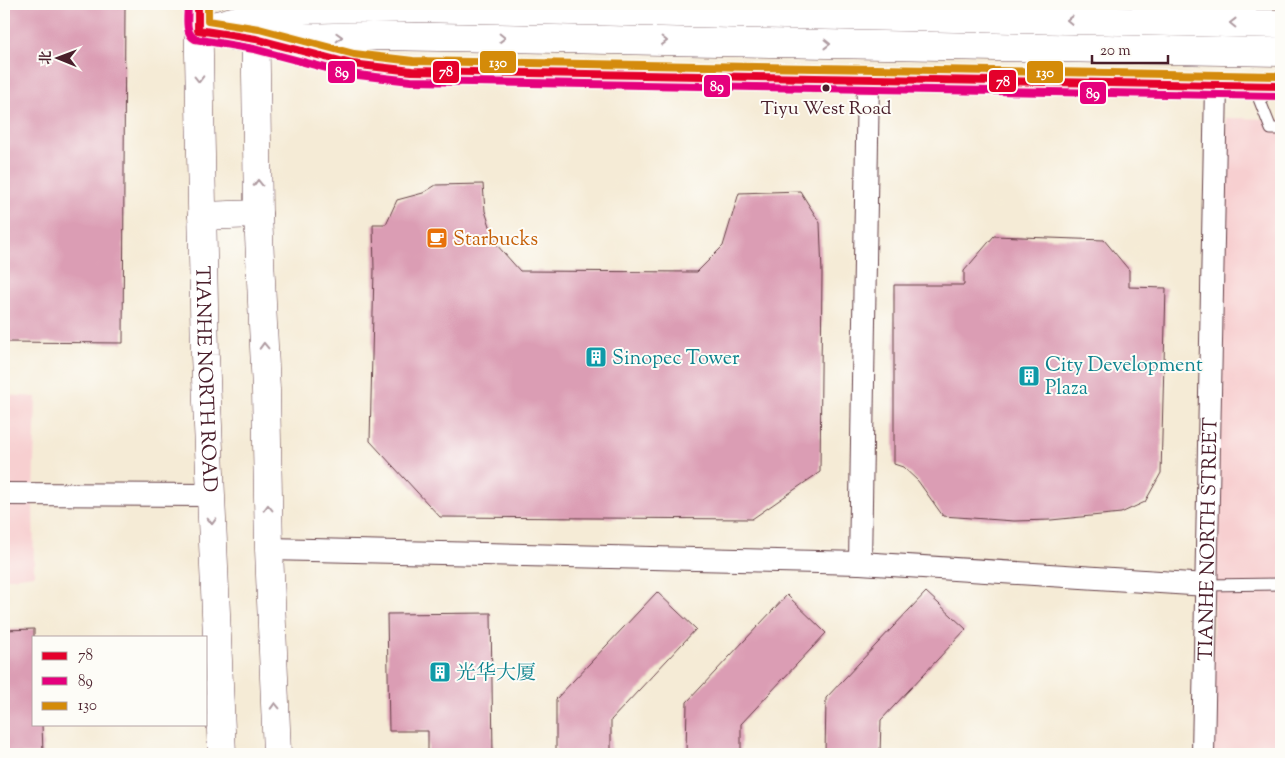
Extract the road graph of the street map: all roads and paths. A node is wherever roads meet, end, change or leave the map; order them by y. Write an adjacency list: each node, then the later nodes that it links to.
1 (198, 4): 5 (street, TIANHE NORTH ROAD)
2 (1105, 12): 3 (street, one-way to 3); 4 (street, one-way to 2)
3 (255, 20): 5 (street); 6 (street, one-way to 6); 7 (street); 12 (street, one-way to 3)
4 (1281, 24)
5 (198, 30): 13 (street, TIANHE NORTH ROAD, one-way to 13)
6 (1281, 52)
7 (868, 80): 8 (street); 17 (street)
8 (1216, 85): 9 (street); 19 (street, TIANHE NORTH STREET)
9 (1254, 86): 10 (street); 11 (lane)
10 (1281, 86)
11 (1281, 129)
12 (258, 214): 13 (street); 16 (street, one-way to 12)
13 (202, 216): 15 (street, TIANHE NORTH ROAD)
14 (4, 494): 15 (street)
15 (211, 495): 20 (street, TIANHE NORTH ROAD, one-way to 20)
16 (269, 549): 17 (street); 21 (street, one-way to 16)
17 (860, 563): 19 (street)
18 (1281, 584): 19 (lane)
19 (1207, 586): 22 (street, TIANHE NORTH STREET)
20 (222, 754)
21 (277, 754)
22 (1203, 754)

